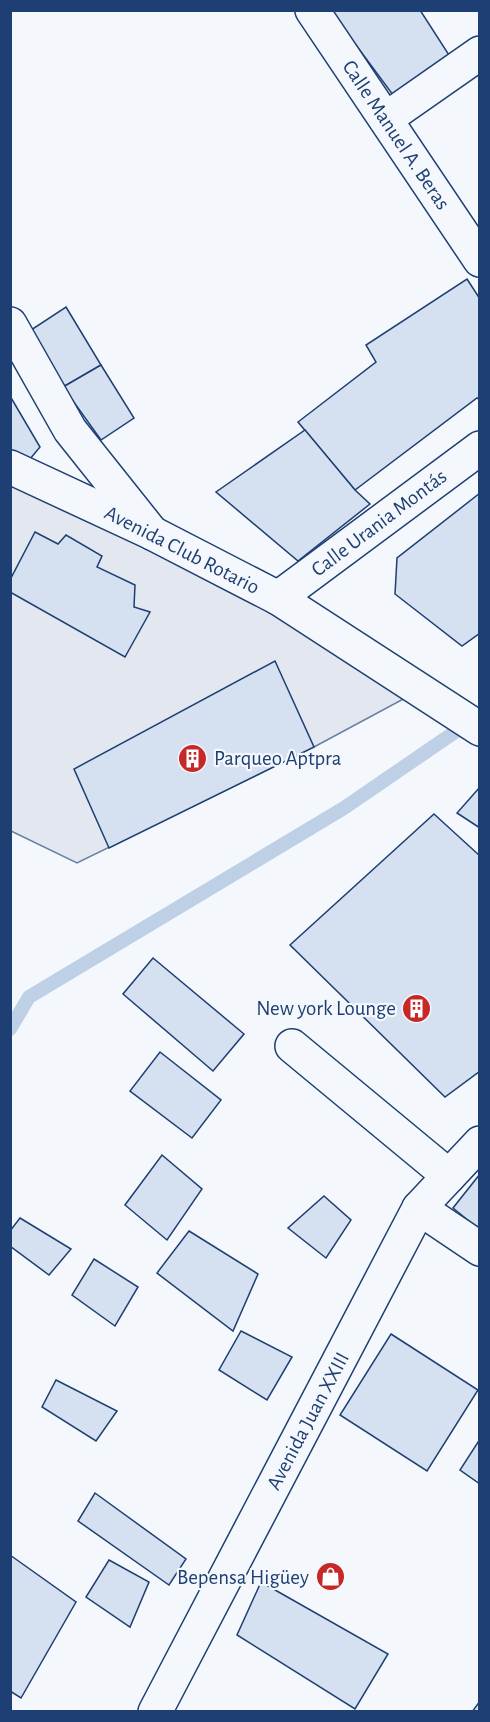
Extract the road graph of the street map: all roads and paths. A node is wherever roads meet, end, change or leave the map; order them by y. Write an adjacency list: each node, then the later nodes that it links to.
1 (312, 10): 3 (street, Calle Manuel A. Beras)
2 (480, 53): 3 (street)
3 (387, 118): 4 (street, Calle Manuel A. Beras)
4 (480, 260)
5 (10, 324): 8 (street)
6 (480, 448): 9 (street, Calle Urania Montás)
7 (10, 467): 8 (street, Avenida Club Rotario)
8 (152, 533): 9 (street, Avenida Club Rotario)
9 (278, 598): 10 (street, Avenida Club Rotario)
10 (480, 729)
11 (291, 1046): 13 (street)
12 (480, 1143): 13 (street, Avenida Juan XXIII)
13 (449, 1176): 14 (street, Avenida Juan XXIII)
14 (419, 1208): 15 (street); 16 (street, Avenida Juan XXIII)
15 (480, 1249)
16 (155, 1712)

